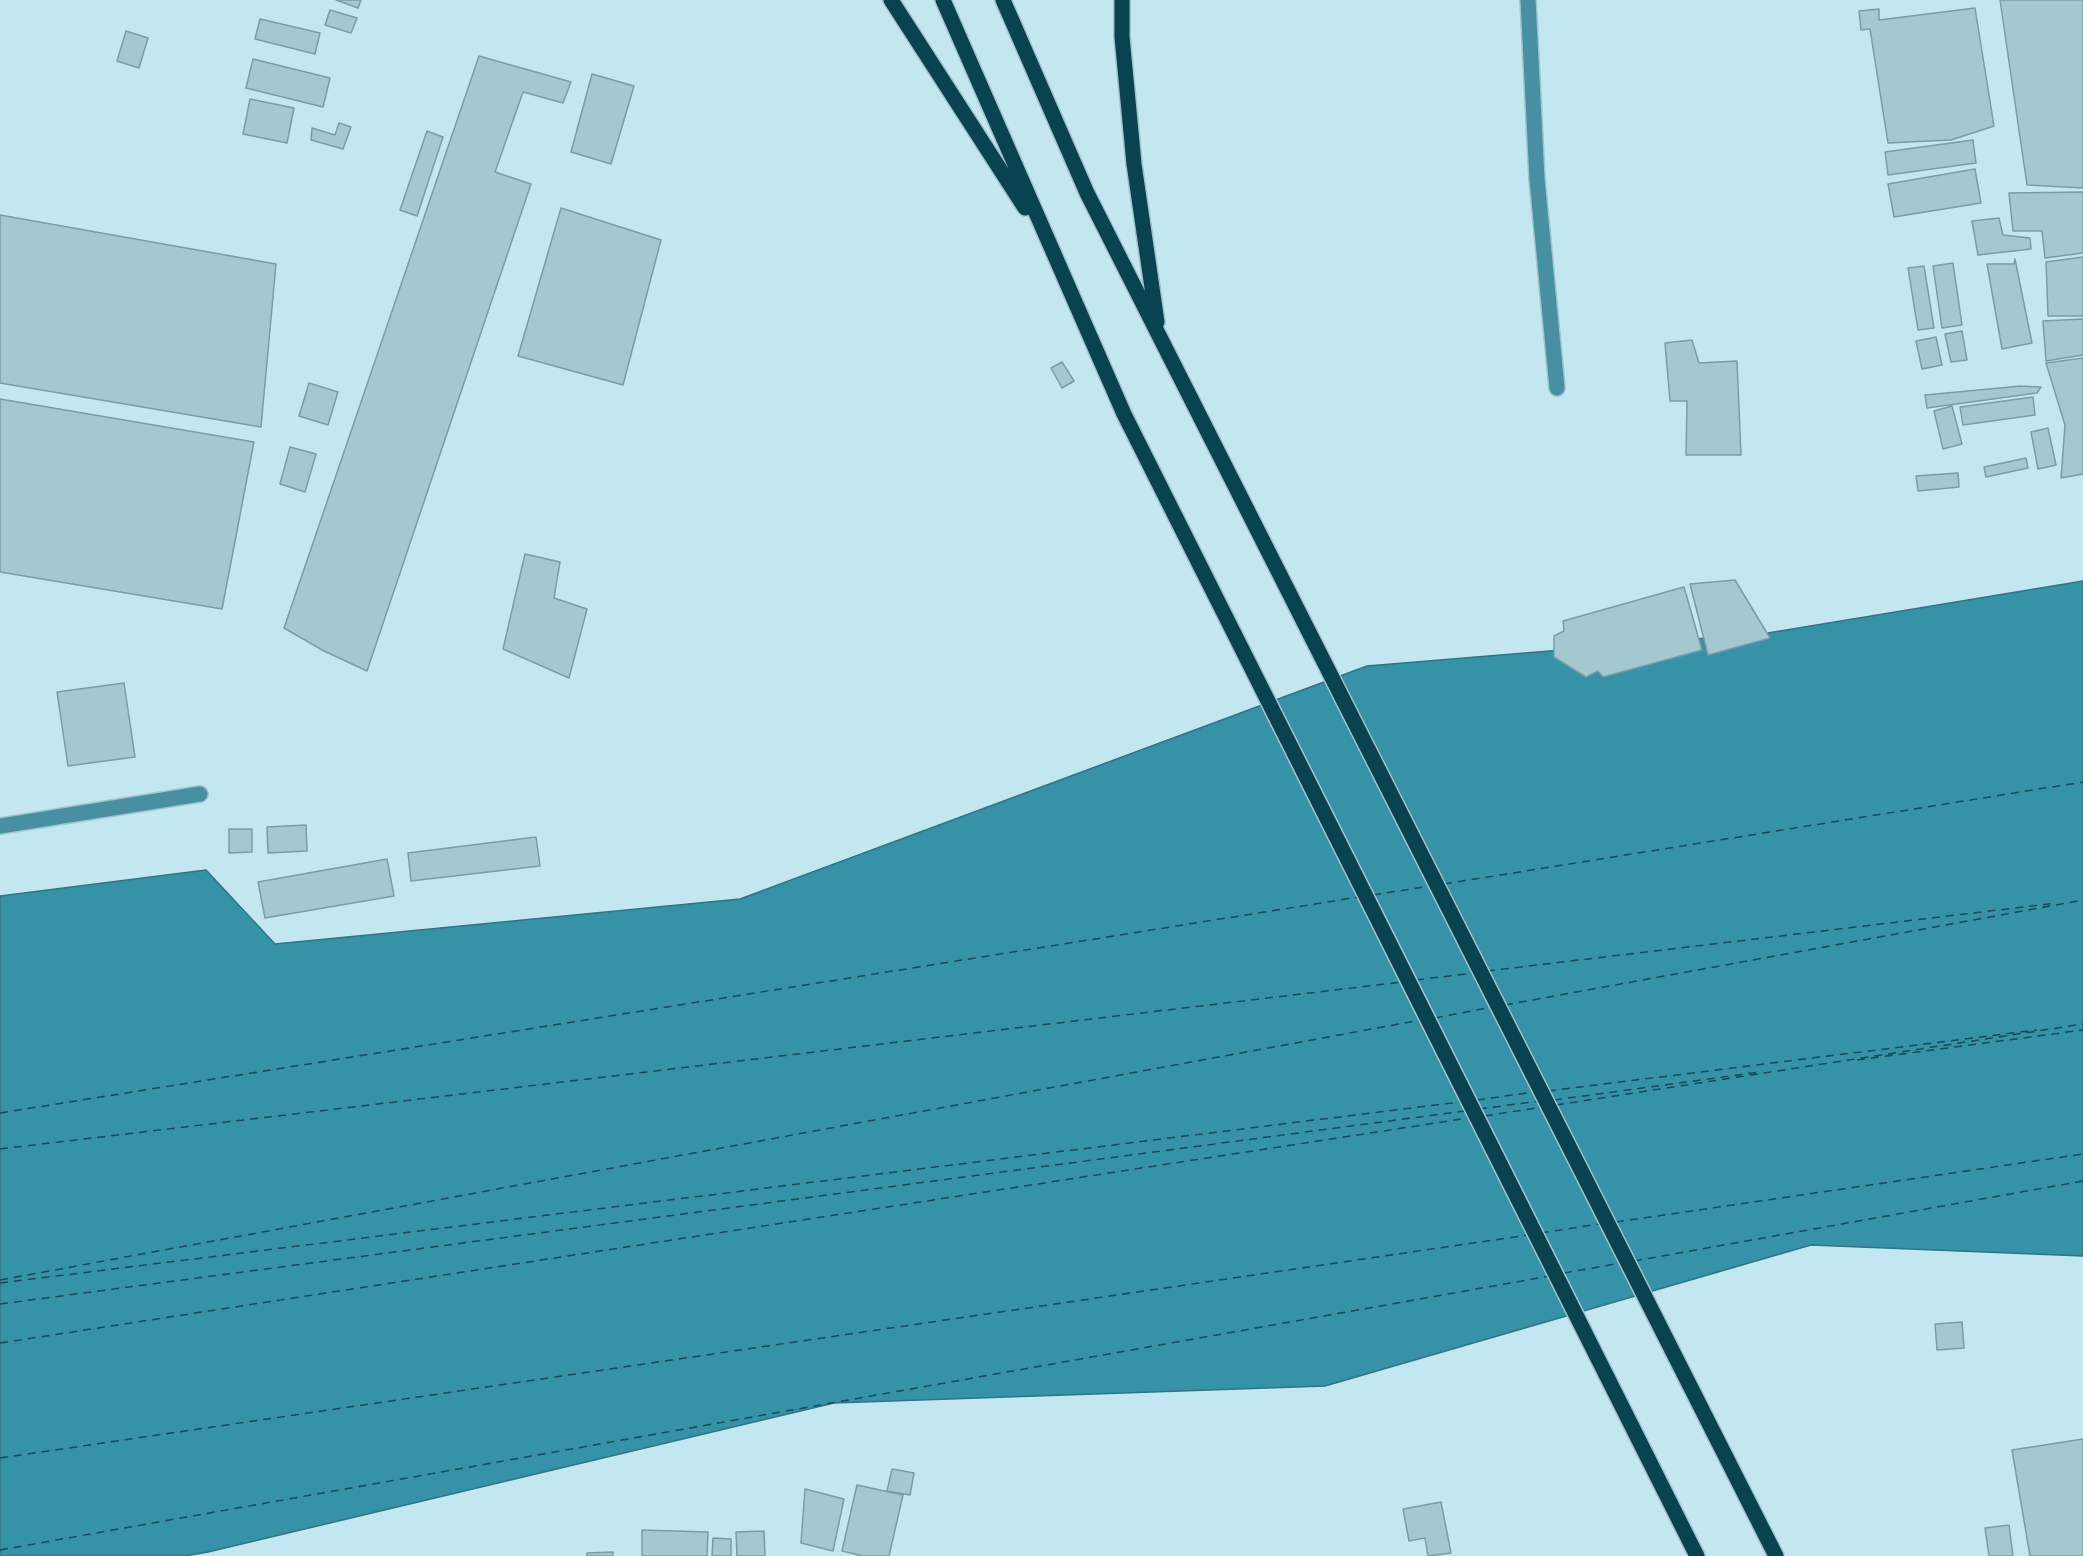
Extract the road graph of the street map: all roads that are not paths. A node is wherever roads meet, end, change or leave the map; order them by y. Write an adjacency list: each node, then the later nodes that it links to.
1 (891, 0): 6 (main road)
2 (943, 0): 6 (main road)
3 (1003, 0): 7 (main road)
4 (1122, 0): 7 (main road)
5 (1528, 0): 8 (street)
6 (1051, 248): 11 (main road)
7 (1159, 337): 12 (main road)
8 (1557, 388)
9 (200, 794): 10 (street)
10 (0, 826)
11 (1697, 1556)
12 (1776, 1556)

